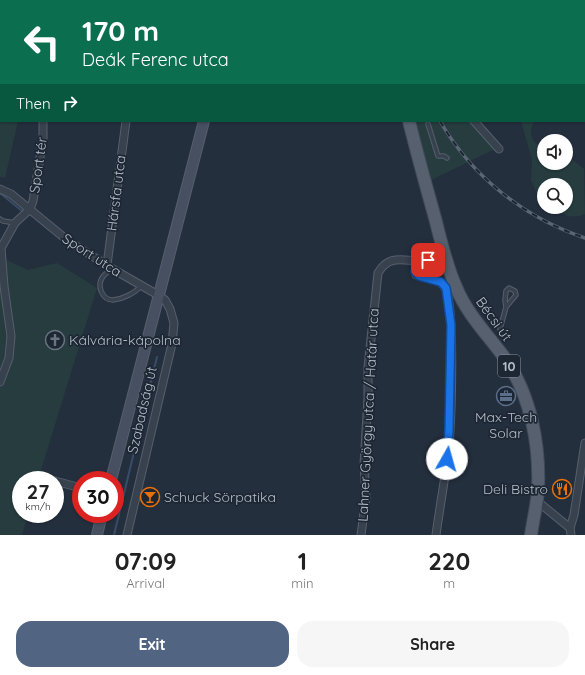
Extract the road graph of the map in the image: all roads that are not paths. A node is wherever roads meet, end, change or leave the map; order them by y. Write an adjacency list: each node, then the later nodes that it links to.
1 (43, 122): 10 (street, Sport tér)
2 (126, 122): 15 (street, Hársfa utca)
3 (204, 122): 17 (main road, Szabadság út)
4 (409, 122): 13 (main road, Bécsi út / 10)
5 (475, 122): 7 (street)
6 (428, 124): 8 (lane)
7 (499, 149)
8 (447, 158)
9 (0, 189): 10 (street, Sport utca)
10 (30, 209): 12 (street); 15 (street, Sport utca)
11 (0, 219): 12 (lane)
12 (14, 223): 20 (street)
13 (445, 258): 14 (street, Lahner György utca / Határ utca); 23 (main road, Bécsi út / 10)
14 (419, 261): 28 (street, Lahner György utca / Határ utca); 29 (street)
15 (109, 267): 16 (street, Sport utca); 16 (lane)
16 (142, 286): 17 (street, Sport utca)
17 (158, 295): 22 (main road, Szabadság út); 27 (street, Szabadság út)
18 (506, 307): 18 (lane); 19 (lane)
19 (500, 328)
20 (0, 382)
21 (585, 443): 25 (street)
22 (113, 471)
23 (537, 501): 25 (street); 30 (main road, Bécsi út / 10)
24 (100, 523): 26 (main road)
25 (570, 532)
26 (97, 535)
27 (127, 535)
28 (361, 535)
29 (436, 535)
30 (531, 535)

